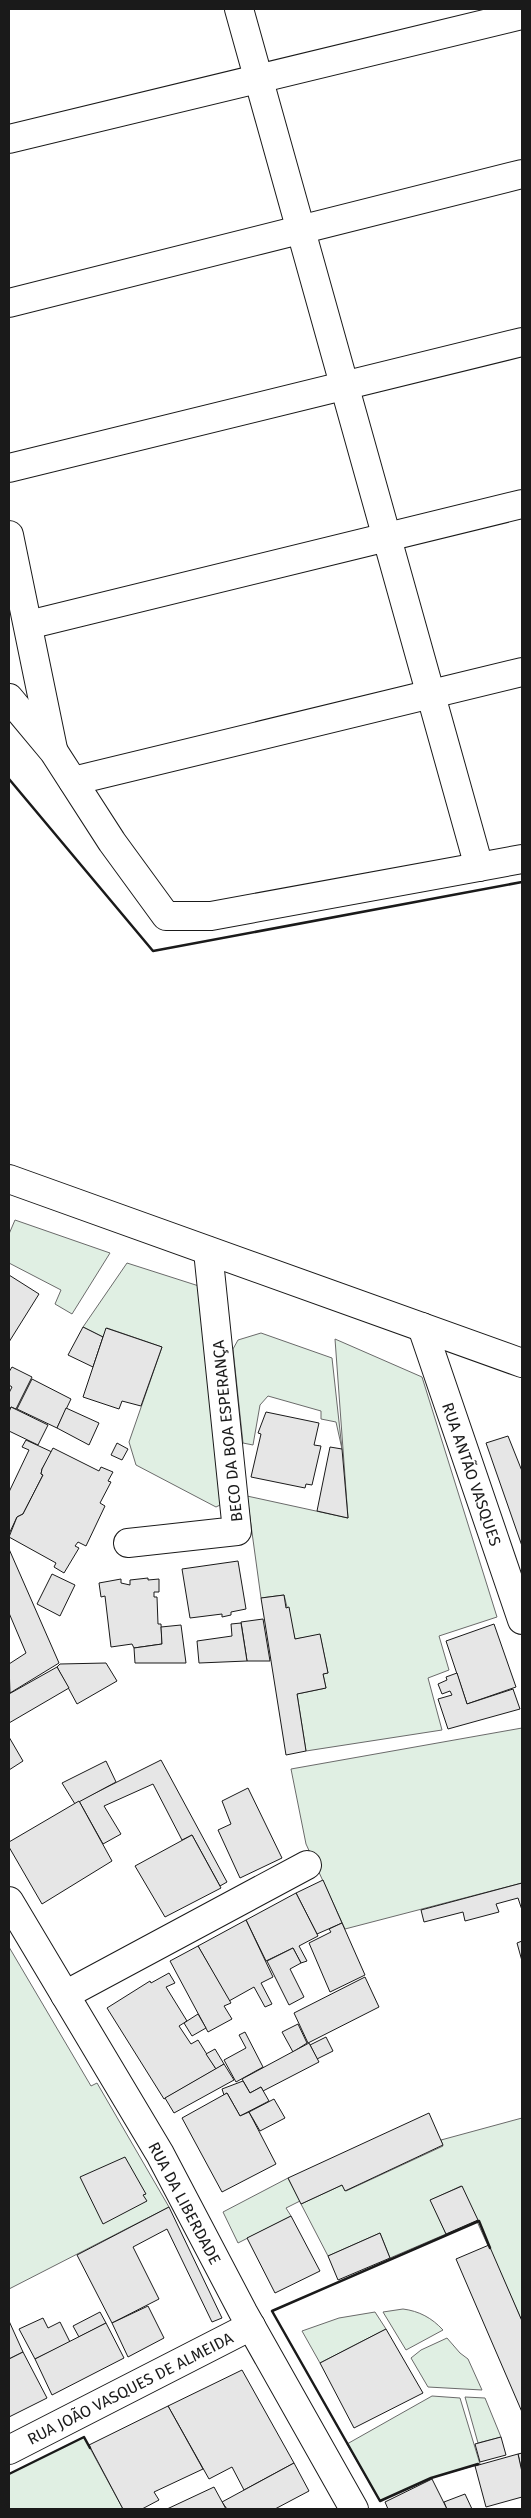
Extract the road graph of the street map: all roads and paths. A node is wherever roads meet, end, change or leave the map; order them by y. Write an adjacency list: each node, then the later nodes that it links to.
1 (240, 9): 3 (street)
2 (522, 15): 3 (street)
3 (259, 78): 4 (street); 6 (street)
4 (9, 139)
5 (522, 174): 6 (street)
6 (301, 230): 7 (street); 9 (street)
7 (9, 303)
8 (522, 342): 9 (street)
9 (344, 386): 10 (street); 13 (street)
10 (9, 468)
11 (522, 504): 13 (street)
12 (9, 535): 14 (street)
13 (387, 537): 14 (street); 16 (street)
14 (28, 625): 18 (street)
15 (522, 672): 16 (street)
16 (431, 694): 19 (street); 21 (street)
17 (9, 698): 18 (street)
18 (54, 752): 19 (street)
19 (73, 781): 21 (street)
20 (522, 859): 21 (street)
21 (479, 867)
22 (9, 1179): 23 (street)
23 (208, 1251): 24 (street); 26 (street, BECO DA BOA ESPERANÇA)
24 (422, 1328): 25 (street); 27 (street, RUA ANTÃO VASQUES)
25 (522, 1364)
26 (128, 1543)
27 (522, 1620)
28 (308, 1865): 30 (street)
29 (9, 1902): 30 (street, RUA DA LIBERDADE)
30 (65, 1995): 31 (street, RUA DA LIBERDADE)
31 (251, 2326): 32 (street, RUA JOÃO VASQUES DE ALMEIDA); 33 (street, RUA DA LIBERDADE)
32 (9, 2450)
33 (354, 2509)

